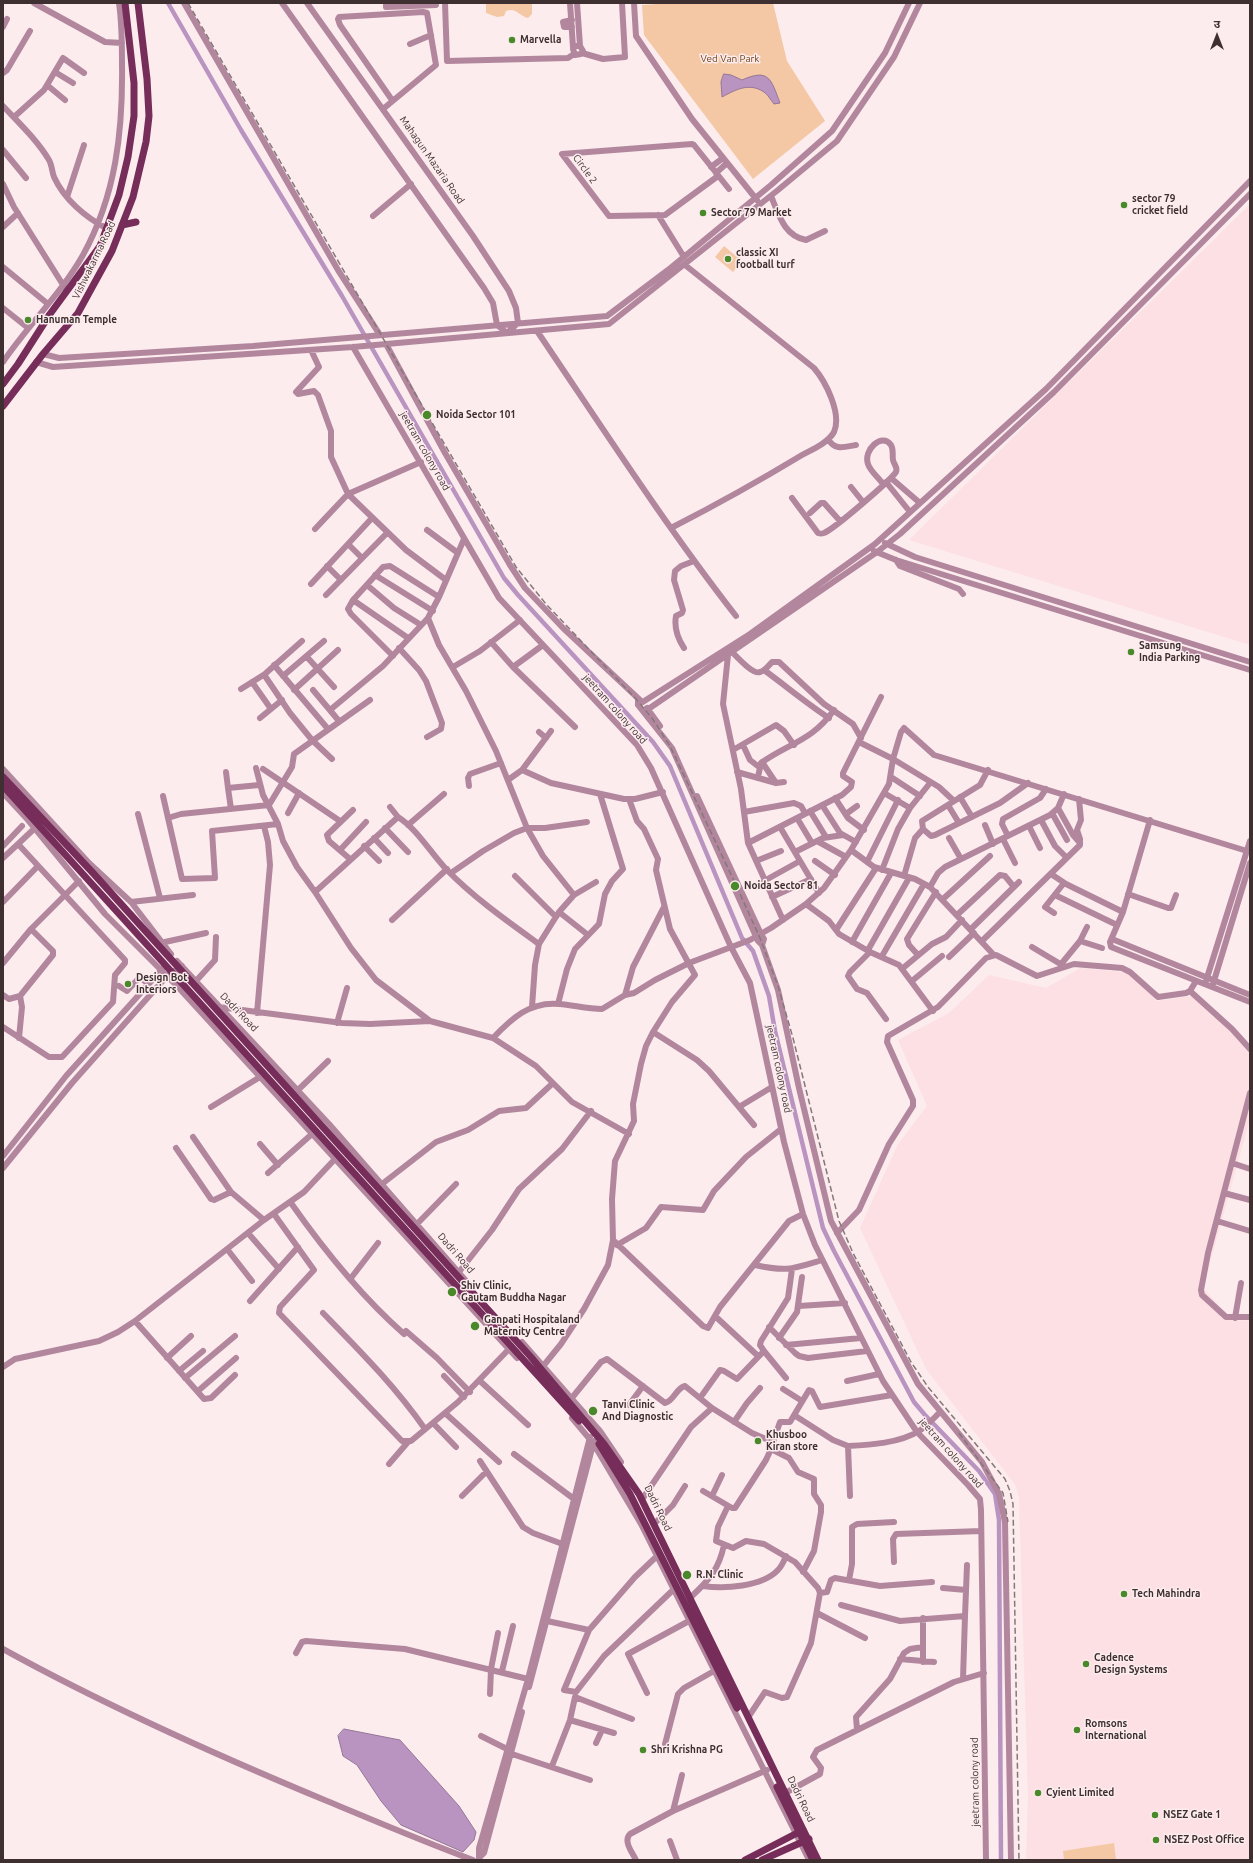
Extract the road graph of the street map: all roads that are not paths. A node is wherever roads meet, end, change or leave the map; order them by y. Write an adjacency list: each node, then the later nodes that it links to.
1 (34, 3): 25 (street)
2 (119, 3): 25 (street)
3 (125, 3): 19 (main road, Vishwakarma Road)
4 (138, 3): 20 (main road, Vishwakarma Road)
5 (184, 3): 77 (street)
6 (282, 3): 50 (street)
7 (307, 3): 34 (street, Mahagun Mazaria Road)
8 (386, 3): 17 (street)
9 (436, 3): 17 (street)
10 (445, 3): 29 (street)
11 (570, 3): 27 (street)
12 (577, 3): 27 (street)
13 (622, 3): 28 (street)
14 (634, 3): 44 (street)
15 (909, 3): 55 (street)
16 (920, 3): 53 (street)
17 (420, 4)
18 (7, 19): 21 (street)
19 (127, 22): 20 (main road); 25 (main road, Vishwakarma Road)
20 (140, 23): 24 (main road, Vishwakarma Road)
21 (3, 27)
22 (30, 31): 32 (street)
23 (430, 36): 26 (street); 30 (street); 38 (street)
24 (142, 41): 25 (main road); 62 (main road, Vishwakarma Road)
25 (125, 43): 61 (street); 64 (main road, Vishwakarma Road)
26 (410, 44)
27 (577, 46): 28 (street); 29 (street)
28 (582, 53): 29 (street)
29 (574, 54)
30 (370, 67): 34 (street); 38 (street)
31 (55, 72): 33 (street); 35 (street); 36 (street)
32 (3, 73)
33 (84, 73)
34 (359, 75): 40 (street, Mahagun Mazaria Road)
35 (73, 84)
36 (47, 85): 37 (street); 41 (street)
37 (65, 100)
38 (392, 100): 40 (street)
39 (3, 106): 41 (street)
40 (383, 109): 72 (street, Mahagun Mazaria Road)
41 (14, 118): 54 (street)
42 (84, 145): 54 (street)
43 (4, 152): 47 (street)
44 (725, 161): 45 (street); 46 (street); 55 (street)
45 (711, 167): 46 (street, Circle 2); 58 (street, Circle 2)
46 (717, 175): 51 (street); 58 (street, Circle 2)
47 (26, 178)
48 (1250, 181): 95 (street)
49 (3, 184): 57 (street)
50 (411, 184): 59 (street); 73 (street)
51 (729, 190)
52 (1250, 194): 107 (street)
53 (771, 196): 56 (street); 65 (street)
54 (67, 197): 61 (street)
55 (756, 198): 56 (street); 66 (street)
56 (761, 204): 67 (street)
57 (18, 213): 63 (street); 69 (street)
58 (658, 215): 66 (street)
59 (373, 216)
60 (136, 222): 62 (main road)
61 (97, 224): 64 (street); 69 (street)
62 (122, 225): 81 (main road, Vishwakarma Road)
63 (3, 226)
64 (106, 228): 69 (main road, Vishwakarma Road)
65 (825, 231)
66 (684, 257): 72 (street)
67 (686, 265): 75 (street); 86 (street)
68 (3, 268): 70 (street)
69 (65, 288): 70 (street); 84 (main road, Vishwakarma Road)
70 (48, 304): 74 (street)
71 (3, 308): 74 (street)
72 (518, 323): 73 (street); 76 (street)
73 (497, 325): 76 (street); 77 (street)
74 (28, 328): 82 (street)
75 (537, 331): 76 (street); 100 (street)
76 (507, 333): 78 (street)
77 (380, 335): 81 (street)
78 (385, 344): 79 (street); 157 (street)
79 (354, 347): 80 (street); 88 (street, jeetram colony road)
80 (311, 350): 83 (street); 92 (street)
81 (43, 354): 83 (main road, Vishwakarma Road)
82 (3, 362)
83 (36, 362): 85 (main road, Vishwakarma Road)
84 (3, 384)
85 (3, 406)
86 (828, 439): 87 (street); 100 (street)
87 (856, 444)
88 (421, 462): 92 (street); 104 (street, jeetram colony road)
89 (892, 478): 90 (street); 90 (street); 95 (street)
90 (885, 483): 94 (street); 96 (street)
91 (851, 487): 94 (street)
92 (348, 494): 98 (street); 101 (street)
93 (792, 498): 99 (street)
94 (863, 502): 99 (street)
95 (920, 503): 96 (street)
96 (910, 512): 105 (street)
97 (810, 513): 99 (street)
98 (372, 518): 103 (street); 106 (street)
99 (840, 521)
100 (671, 528): 113 (street)
101 (315, 529)
102 (427, 530): 110 (street)
103 (387, 533): 111 (street); 117 (street)
104 (464, 539): 110 (street); 127 (street, jeetram colony road)
105 (879, 540): 107 (street); 108 (street)
106 (348, 544): 111 (street); 114 (street)
107 (887, 544): 109 (street); 140 (street)
108 (870, 548): 109 (street); 157 (street)
109 (877, 552): 112 (street); 137 (street)
110 (458, 554): 117 (street)
111 (362, 558): 116 (street)
112 (896, 560): 120 (street); 146 (street)
113 (694, 561): 125 (street); 135 (street)
114 (327, 566): 116 (street); 118 (street)
115 (375, 575): 119 (street); 122 (street); 124 (street)
116 (341, 580): 121 (street)
117 (446, 580): 122 (street)
118 (312, 584)
119 (367, 585): 123 (street); 128 (street)
120 (963, 594)
121 (326, 595)
122 (440, 597): 124 (street)
123 (353, 600): 129 (street); 138 (street)
124 (433, 611): 126 (street)
125 (736, 616)
126 (428, 618): 128 (street); 142 (street)
127 (520, 620): 132 (street); 133 (street, jeetram colony road)
128 (421, 625): 129 (street)
129 (408, 638): 134 (street)
130 (302, 641): 141 (street)
131 (324, 641): 139 (street)
132 (491, 642): 142 (street); 143 (street)
133 (543, 645): 143 (street); 201 (street, jeetram colony road)
134 (400, 648): 138 (street); 169 (street)
135 (684, 648)
136 (338, 650): 144 (street)
137 (730, 653): 145 (street); 161 (street); 175 (street)
138 (393, 656): 159 (street)
139 (307, 657): 144 (street); 148 (street)
140 (1250, 662)
141 (274, 665): 147 (street); 148 (street)
142 (453, 667): 178 (street)
143 (512, 667): 165 (street)
144 (318, 669): 150 (street); 152 (street)
145 (764, 670): 160 (street); 163 (street)
146 (1250, 670)
147 (265, 674): 149 (street); 155 (street)
148 (283, 676): 152 (street)
149 (252, 682): 151 (street); 158 (street)
150 (334, 687)
151 (241, 689)
152 (294, 690): 166 (street)
153 (313, 690): 159 (street)
154 (880, 696): 172 (street)
155 (282, 700): 158 (street); 171 (street)
156 (370, 700): 164 (street)
157 (640, 702): 161 (street)
158 (271, 709): 162 (street)
159 (330, 710): 164 (street)
160 (834, 710): 163 (street); 172 (street)
161 (646, 711): 334 (street)
162 (260, 718)
163 (829, 718): 174 (street)
164 (339, 722): 166 (street)
165 (575, 727)
166 (328, 729): 171 (street)
167 (551, 731): 170 (street)
168 (539, 732): 170 (street)
169 (427, 737)
170 (546, 738): 183 (street)
171 (312, 740): 176 (street); 191 (street)
172 (860, 740): 177 (street); 211 (street)
173 (743, 745): 174 (street); 175 (street); 179 (street)
174 (794, 745): 179 (street)
175 (733, 750): 186 (street)
176 (332, 759)
177 (893, 759): 184 (street); 189 (street); 194 (street)
178 (502, 763): 190 (street); 198 (street)
179 (760, 764): 188 (street); 193 (street)
180 (256, 768): 196 (street)
181 (3, 769): 318 (street, Dadri Road)
182 (263, 769): 191 (street)
183 (522, 770): 190 (street); 206 (street)
184 (988, 770): 195 (street); 210 (street)
185 (226, 772): 199 (street)
186 (737, 772): 188 (street); 225 (street)
187 (3, 777): 583 (main road, bridge)
188 (758, 777): 193 (street)
189 (891, 777): 204 (street); 209 (street)
190 (508, 780): 250 (street)
191 (284, 782): 203 (street); 217 (street)
192 (784, 782): 193 (street)
193 (776, 783)
194 (930, 783): 209 (street); 215 (street)
195 (1028, 783): 200 (street); 232 (street)
196 (259, 785): 199 (street); 217 (street)
197 (3, 786): 582 (main road, bridge)
198 (469, 786)
199 (228, 788): 223 (street)
200 (1046, 789): 207 (street); 257 (street)
201 (663, 792): 212 (street); 341 (street, jeetram colony road)
202 (3, 793): 248 (street, Dadri Road)
203 (299, 793): 227 (street); 237 (street)
204 (884, 793): 214 (street); 252 (street)
205 (444, 794): 242 (street)
206 (600, 794): 212 (street); 333 (street)
207 (1064, 794): 213 (street); 222 (street)
208 (163, 796): 233 (street)
209 (920, 796): 221 (street)
210 (960, 797): 215 (street); 232 (street)
211 (836, 798): 218 (street); 230 (street)
212 (629, 799): 320 (street)
213 (1079, 799): 236 (street); 262 (street)
214 (898, 800): 221 (street); 286 (street)
215 (954, 801): 216 (street)
216 (948, 804): 240 (street); 251 (street)
217 (269, 805): 223 (street); 241 (street)
218 (822, 805): 226 (street); 253 (street)
219 (857, 806): 230 (street)
220 (390, 807): 231 (street)
221 (910, 808): 291 (street)
222 (1058, 808): 228 (street); 262 (street)
223 (231, 809): 233 (street)
224 (353, 810): 237 (street)
225 (744, 812): 226 (street); 263 (street)
226 (808, 812): 234 (street); 254 (street)
227 (288, 813)
228 (1052, 813): 235 (street); 258 (street)
229 (138, 814): 315 (street)
230 (846, 814): 252 (street)
231 (398, 817): 242 (street); 249 (street)
232 (972, 817): 240 (street)
233 (168, 818): 245 (street)
234 (797, 818): 247 (street); 260 (street)
235 (1041, 820): 246 (street); 279 (street)
236 (1150, 820): 272 (street); 308 (street)
237 (340, 821): 269 (street)
238 (366, 822): 269 (street)
239 (587, 822): 250 (street)
240 (959, 823): 251 (street)
241 (278, 824): 245 (street); 305 (street)
242 (408, 825): 292 (street)
243 (984, 825): 265 (street)
244 (22, 826): 266 (street)
245 (264, 826): 377 (street)
246 (1029, 826): 257 (street); 268 (street)
247 (780, 827): 263 (street); 274 (street)
248 (35, 828): 264 (street); 299 (street, Dadri Road)
249 (385, 828): 255 (street); 273 (street)
250 (527, 828): 292 (street); 311 (street)
251 (923, 829): 297 (street)
252 (864, 830): 261 (street)
253 (843, 835): 254 (street); 261 (street)
254 (826, 837): 260 (street)
255 (374, 838): 267 (street); 275 (street)
256 (949, 838): 281 (street)
257 (1005, 838): 265 (street); 287 (street)
258 (1067, 840)
259 (1250, 841): 272 (street)
260 (815, 842): 274 (street); 277 (street)
261 (856, 842): 270 (street)
262 (1080, 842): 279 (street)
263 (748, 843): 284 (street)
264 (18, 844): 278 (street); 289 (street)
265 (993, 844): 281 (street)
266 (3, 845)
267 (364, 846): 280 (street); 283 (street)
268 (1040, 848)
269 (340, 850): 280 (street)
270 (851, 850): 277 (street); 286 (street)
271 (780, 851): 284 (street)
272 (1247, 851): 362 (street)
273 (408, 852)
274 (795, 852): 285 (street)
275 (388, 853)
276 (990, 856): 316 (street)
277 (846, 857): 294 (street)
278 (3, 858)
279 (1067, 858): 295 (street)
280 (350, 859): 305 (street)
281 (961, 859): 304 (street)
282 (815, 860): 294 (street)
283 (378, 861)
284 (756, 861): 300 (street)
285 (800, 861): 298 (street); 300 (street)
286 (867, 862): 290 (street)
287 (1015, 863)
288 (1250, 863): 303 (street)
289 (38, 866): 309 (street); 317 (street)
290 (876, 868): 291 (street); 330 (street)
291 (882, 870): 293 (street)
292 (449, 871): 325 (street); 340 (street)
293 (891, 873): 297 (street); 339 (street)
294 (835, 874): 307 (street)
295 (1052, 874): 302 (street); 337 (street)
296 (515, 876): 323 (street)
297 (907, 877): 304 (street); 345 (street)
298 (811, 879): 307 (street); 314 (street)
299 (79, 881): 309 (street); 357 (street, Dadri Road)
300 (764, 881): 314 (street)
301 (596, 882): 311 (street)
302 (1064, 883): 312 (street); 321 (street)
303 (1247, 884): 364 (street)
304 (927, 886): 306 (street); 348 (street)
305 (315, 892): 379 (street)
306 (936, 892): 316 (street); 347 (street)
307 (819, 893): 319 (street)
308 (1128, 894): 313 (street); 321 (street)
309 (64, 895): 329 (street); 383 (street)
310 (193, 895): 315 (street)
311 (574, 895): 323 (street)
312 (1056, 895): 322 (street); 327 (street)
313 (1176, 895)
314 (772, 897): 326 (street)
315 (160, 898): 318 (street)
316 (943, 899): 324 (street)
317 (3, 902)
318 (131, 902): 342 (street, Dadri Road)
319 (806, 904): 326 (street); 330 (street)
320 (664, 907): 353 (street); 369 (street)
321 (1123, 912): 327 (street)
322 (1054, 913)
323 (557, 915): 333 (street); 340 (street)
324 (960, 917): 331 (street); 331 (street); 347 (street)
325 (392, 920)
326 (783, 920): 334 (street)
327 (1117, 924): 336 (street)
328 (1087, 927): 338 (street)
329 (31, 929): 352 (street); 370 (street)
330 (836, 930): 339 (street)
331 (972, 931): 337 (street); 350 (street)
332 (206, 933): 342 (street)
333 (588, 935): 373 (street)
334 (759, 935): 341 (street); 422 (street)
335 (216, 937): 359 (street)
336 (1112, 939): 361 (street); 362 (street)
337 (982, 941): 346 (street)
338 (1080, 941): 344 (street); 355 (street)
339 (852, 942): 345 (street)
340 (539, 944): 375 (street)
341 (734, 945): 353 (street); 389 (street, jeetram colony road)
342 (164, 946): 351 (street, Dadri Road)
343 (1032, 947): 355 (street)
344 (1102, 948)
345 (869, 951): 348 (street); 378 (street)
346 (993, 954): 355 (street); 376 (street)
347 (918, 955): 356 (street)
348 (882, 956): 356 (street)
349 (942, 956): 360 (street)
350 (949, 957)
351 (175, 960): 354 (street, Dadri Road); 357 (street)
352 (3, 963)
353 (689, 963): 369 (street); 382 (street)
354 (182, 966): 358 (street); 359 (street, Dadri Road)
355 (1061, 966): 367 (street)
356 (903, 968): 360 (street)
357 (162, 969): 358 (street, Dadri Road); 363 (street)
358 (167, 976): 387 (street, Dadri Road); 406 (street)
359 (196, 981): 374 (street, Dadri Road)
360 (912, 981): 376 (street)
361 (1196, 981): 362 (street); 367 (street)
362 (1205, 981): 364 (street)
363 (148, 984): 365 (street); 402 (street)
364 (1213, 984): 371 (street); 372 (street)
365 (119, 986)
366 (347, 988): 380 (street)
367 (1190, 992): 385 (street)
368 (3, 995): 370 (street)
369 (625, 995): 373 (street)
370 (20, 996): 383 (street)
371 (1250, 996)
372 (1250, 1002)
373 (558, 1004): 375 (street)
374 (219, 1007): 377 (street); 390 (street, Dadri Road)
375 (532, 1007): 384 (street)
376 (933, 1011): 422 (street)
377 (257, 1013): 380 (street)
378 (886, 1019)
379 (430, 1021): 380 (street); 384 (street)
380 (337, 1023)
381 (3, 1027): 383 (street)
382 (653, 1032): 393 (street); 398 (street)
383 (19, 1038)
384 (493, 1038): 388 (street)
385 (1250, 1049)
386 (328, 1061): 390 (street)
387 (260, 1077): 392 (street); 397 (street, Dadri Road)
388 (553, 1083): 394 (street); 409 (street)
389 (772, 1087): 393 (street); 396 (street, jeetram colony road)
390 (297, 1091): 409 (street, Dadri Road)
391 (1250, 1093): 404 (street)
392 (212, 1107)
393 (739, 1107): 395 (street)
394 (591, 1111): 398 (street); 431 (street)
395 (754, 1125)
396 (781, 1129): 416 (street, jeetram colony road); 424 (street)
397 (312, 1134): 403 (street, Dadri Road); 405 (street)
398 (629, 1134): 424 (street)
399 (193, 1137): 411 (street)
400 (260, 1144): 405 (street)
401 (176, 1148): 411 (street)
402 (3, 1156)
403 (335, 1159): 414 (street); 450 (street, Dadri Road)
404 (1232, 1163): 407 (street); 412 (street)
405 (278, 1165): 408 (street)
406 (3, 1168)
407 (1250, 1169)
408 (268, 1173)
409 (382, 1184): 419 (street, Dadri Road)
410 (456, 1184): 419 (street)
411 (231, 1192): 417 (street)
412 (1224, 1193): 413 (street); 418 (street)
413 (1250, 1200)
414 (291, 1203): 415 (street); 433 (street)
415 (274, 1214): 417 (street); 425 (street)
416 (803, 1214): 427 (street, jeetram colony road); 428 (street)
417 (264, 1220): 421 (street)
418 (1217, 1221): 420 (street); 442 (street)
419 (417, 1224): 431 (street, Dadri Road)
420 (1250, 1231)
421 (248, 1233): 426 (street); 429 (street)
422 (837, 1233): 480 (street)
423 (378, 1243): 433 (street)
424 (615, 1243): 440 (street); 457 (street)
425 (298, 1247): 429 (street); 490 (street)
426 (227, 1249): 434 (street); 443 (street)
427 (822, 1260): 430 (street); 437 (street, jeetram colony road)
428 (756, 1265): 430 (street); 440 (street)
429 (279, 1269): 436 (street)
430 (792, 1269): 444 (street)
431 (459, 1272): 457 (street, Dadri Road)
432 (802, 1276): 438 (street)
433 (351, 1278): 471 (street)
434 (252, 1281)
435 (1241, 1283): 442 (street)
436 (250, 1302)
437 (845, 1303): 438 (street); 448 (street, jeetram colony road)
438 (799, 1306): 447 (street)
439 (323, 1313): 486 (street)
440 (715, 1316): 454 (street)
441 (1250, 1317): 442 (street)
442 (1235, 1318)
443 (135, 1321): 455 (street); 458 (street)
444 (769, 1327): 447 (street); 452 (street)
445 (191, 1336): 455 (street)
446 (235, 1336): 463 (street)
447 (779, 1338): 449 (street)
448 (861, 1338): 449 (street); 453 (street, jeetram colony road)
449 (786, 1345): 453 (street)
450 (509, 1349): 465 (street); 489 (street, Dadri Road)
451 (203, 1351): 459 (street)
452 (764, 1351): 454 (street); 464 (street)
453 (867, 1351): 460 (street, jeetram colony road)
454 (758, 1356): 474 (street)
455 (167, 1358): 459 (street)
456 (236, 1358): 470 (street)
457 (544, 1365): 475 (street, Dadri Road)
458 (3, 1367)
459 (179, 1371): 463 (street)
460 (878, 1374): 466 (street); 472 (street, jeetram colony road)
461 (235, 1375): 470 (street)
462 (444, 1376): 473 (street)
463 (185, 1378): 470 (street)
464 (786, 1378)
465 (480, 1381): 471 (street); 484 (street)
466 (847, 1381)
467 (642, 1386): 474 (street); 475 (street); 477 (street)
468 (760, 1388): 482 (street)
469 (783, 1389): 476 (street)
470 (198, 1392)
471 (470, 1392): 473 (street)
472 (892, 1395): 476 (street); 487 (street, jeetram colony road)
473 (464, 1397): 479 (street)
474 (700, 1398): 478 (street)
475 (571, 1399): 485 (street, Dadri Road)
476 (802, 1401): 481 (street)
477 (629, 1405)
478 (712, 1408): 482 (street); 506 (street)
479 (445, 1413): 483 (street); 497 (street)
480 (939, 1414): 487 (street); 585 (street)
481 (794, 1415): 491 (street); 492 (street)
482 (734, 1422): 491 (street)
483 (433, 1423): 486 (street); 493 (street)
484 (528, 1424)
485 (595, 1424): 488 (street, Dadri Road); 489 (street)
486 (425, 1428): 490 (street)
487 (920, 1430): 492 (street); 511 (street, jeetram colony road)
488 (600, 1431): 489 (street); 506 (street, Dadri Road)
489 (591, 1441): 507 (street); 512 (street); 514 (street, Dadri Road)
490 (408, 1442): 498 (street)
491 (773, 1442): 494 (street)
492 (848, 1446): 505 (street)
493 (456, 1447)
494 (771, 1449): 508 (street); 518 (street)
495 (514, 1454): 507 (street)
496 (480, 1461): 499 (street)
497 (499, 1462)
498 (389, 1464)
499 (486, 1472): 503 (street); 512 (street)
500 (722, 1475): 504 (street)
501 (684, 1486): 510 (street)
502 (703, 1491): 504 (street)
503 (462, 1496)
504 (712, 1496): 508 (street)
505 (850, 1496)
506 (643, 1498): 510 (street, Dadri Road)
507 (574, 1499): 512 (street)
508 (728, 1506): 513 (street)
509 (894, 1522): 519 (street)
510 (655, 1523): 524 (street, Dadri Road)
511 (981, 1531): 516 (street); 548 (street, jeetram colony road)
512 (565, 1545): 533 (street); 549 (street)
513 (724, 1545): 515 (street); 521 (street)
514 (657, 1556): 523 (street, Dadri Road); 536 (street)
515 (786, 1556): 518 (street); 521 (street)
516 (894, 1562)
517 (967, 1565): 525 (street)
518 (803, 1572): 526 (street)
519 (849, 1580): 520 (street); 526 (street)
520 (932, 1582)
521 (703, 1586): 527 (street)
522 (943, 1588): 525 (street)
523 (673, 1590): 528 (street, Dadri Road); 536 (street)
524 (688, 1590): 527 (street, Dadri Road); 528 (street)
525 (966, 1590): 531 (street)
526 (820, 1593): 530 (street)
527 (692, 1596): 553 (street, Dadri Road)
528 (677, 1597): 534 (street, Dadri Road)
529 (842, 1605): 532 (street)
530 (816, 1613): 538 (street); 553 (street)
531 (965, 1616): 532 (street); 550 (street)
532 (923, 1618): 539 (street)
533 (548, 1621): 536 (street); 562 (street)
534 (689, 1621): 547 (street, Dadri Road); 551 (street)
535 (513, 1626): 546 (street)
536 (589, 1630)
537 (498, 1633): 545 (street)
538 (865, 1638)
539 (923, 1647): 542 (street); 543 (street)
540 (3, 1649): 576 (street)
541 (296, 1653): 545 (street)
542 (900, 1660): 543 (street); 557 (street)
543 (923, 1662): 544 (street)
544 (934, 1662)
545 (491, 1669): 546 (street); 552 (street)
546 (502, 1671): 549 (street)
547 (714, 1671): 561 (street); 565 (street, Dadri Road)
548 (984, 1673): 550 (street); 584 (street, jeetram colony road)
549 (528, 1679): 562 (street)
550 (963, 1679): 557 (street)
551 (647, 1693)
552 (490, 1694)
553 (749, 1716): 564 (street, Dadri Road)
554 (570, 1720): 555 (street); 556 (street); 563 (street)
555 (632, 1720)
556 (602, 1730): 558 (street); 560 (street)
557 (857, 1730): 568 (street)
558 (614, 1733)
559 (482, 1736): 562 (street)
560 (596, 1743)
561 (665, 1744)
562 (508, 1752): 563 (street); 575 (street)
563 (552, 1766): 567 (street)
564 (774, 1766): 565 (street); 568 (street, Dadri Road)
565 (764, 1771): 569 (street); 571 (street, Dadri Road)
566 (682, 1775): 569 (street)
567 (590, 1780)
568 (787, 1792): 570 (street, Dadri Road)
569 (673, 1812): 577 (street)
570 (805, 1829): 571 (main road); 572 (street, Dadri Road)
571 (796, 1835): 574 (street, Dadri Road); 579 (main road)
572 (809, 1839): 574 (main road); 583 (street, Dadri Road)
573 (670, 1841): 578 (street)
574 (800, 1843): 580 (main road); 581 (street, Dadri Road)
575 (480, 1859)
576 (473, 1860)
577 (636, 1860)
578 (677, 1860)
579 (745, 1860)
580 (762, 1860)
581 (809, 1860)
582 (813, 1860)
583 (819, 1860)
584 (986, 1860)
585 (1011, 1860)

